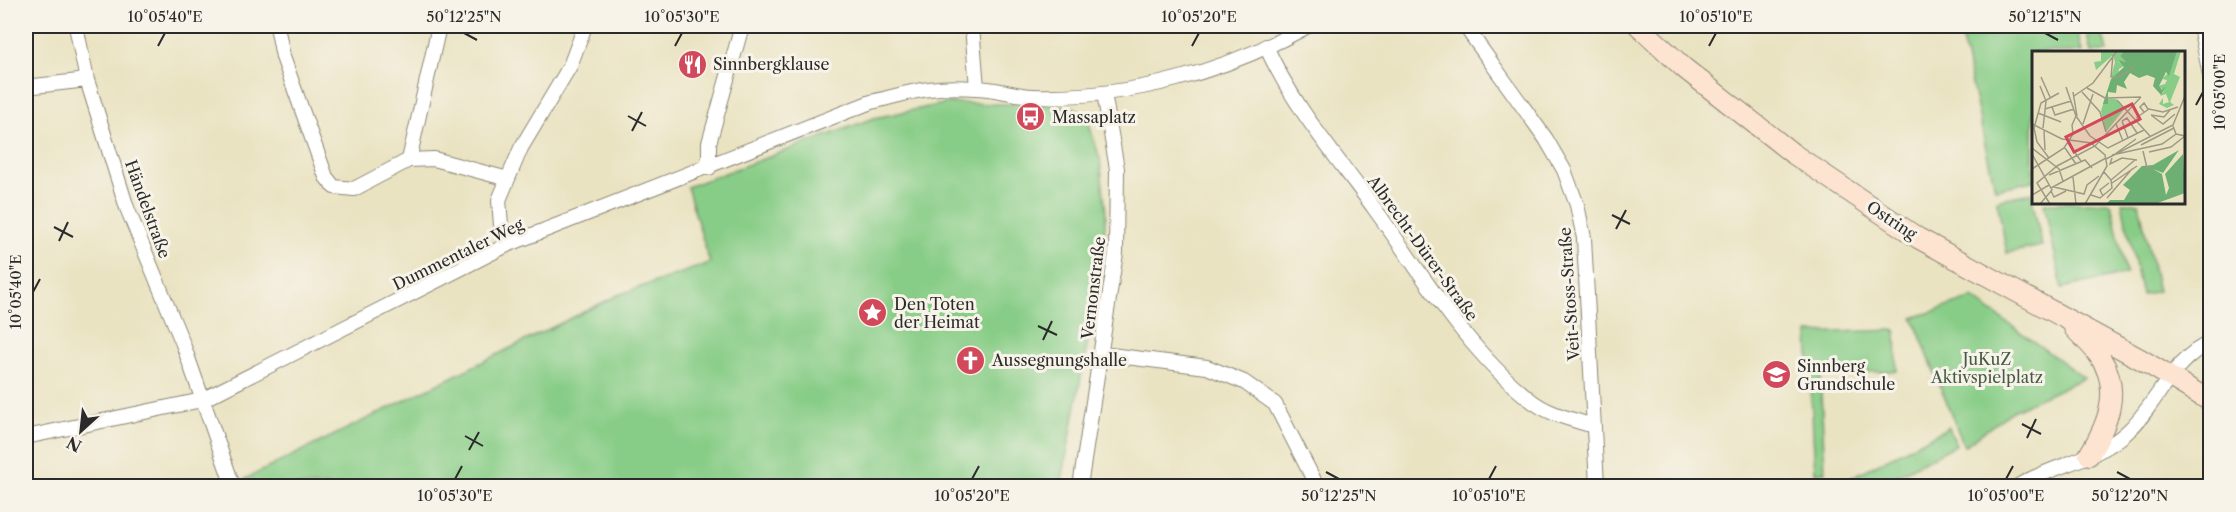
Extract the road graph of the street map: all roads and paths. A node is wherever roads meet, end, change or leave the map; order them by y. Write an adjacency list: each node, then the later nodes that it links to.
1 (76, 26): 13 (street, Händelstraße)
2 (277, 26): 17 (street)
3 (439, 26): 17 (street)
4 (585, 26): 19 (street)
5 (742, 26): 18 (street)
6 (972, 26): 15 (street)
7 (1308, 26): 11 (street)
8 (1465, 26): 27 (street, Veit-Stoss-Straße)
9 (1639, 26): 21 (main road, Ostring)
10 (2200, 26): 12 (street)
11 (1266, 46): 16 (street); 27 (street, Albrecht-Dürer-Straße)
12 (2211, 75)
13 (87, 80): 14 (street); 25 (street, Händelstraße)
14 (26, 87)
15 (977, 88): 16 (street); 18 (street, Dummentaler Weg)
16 (1104, 93): 23 (street, Vernonstraße)
17 (409, 160): 19 (street)
18 (709, 168): 20 (street, Dummentaler Weg)
19 (508, 179): 20 (street)
20 (507, 246): 25 (street, Dummentaler Weg)
21 (2064, 317): 24 (main road, Ostring); 29 (main road)
22 (2211, 344): 24 (street)
23 (1102, 354): 31 (street, Vernonstraße); 32 (street)
24 (2171, 376): 26 (main road, Ostring); 29 (street)
25 (202, 400): 28 (street, Dummentaler Weg); 30 (street, Händelstraße)
26 (2211, 401)
27 (1594, 426): 33 (street, Veit-Stoss-Straße)
28 (26, 437)
29 (2089, 455): 34 (street)
30 (233, 486)
31 (1080, 486)
32 (1317, 486)
33 (1597, 486)
34 (2018, 486)

